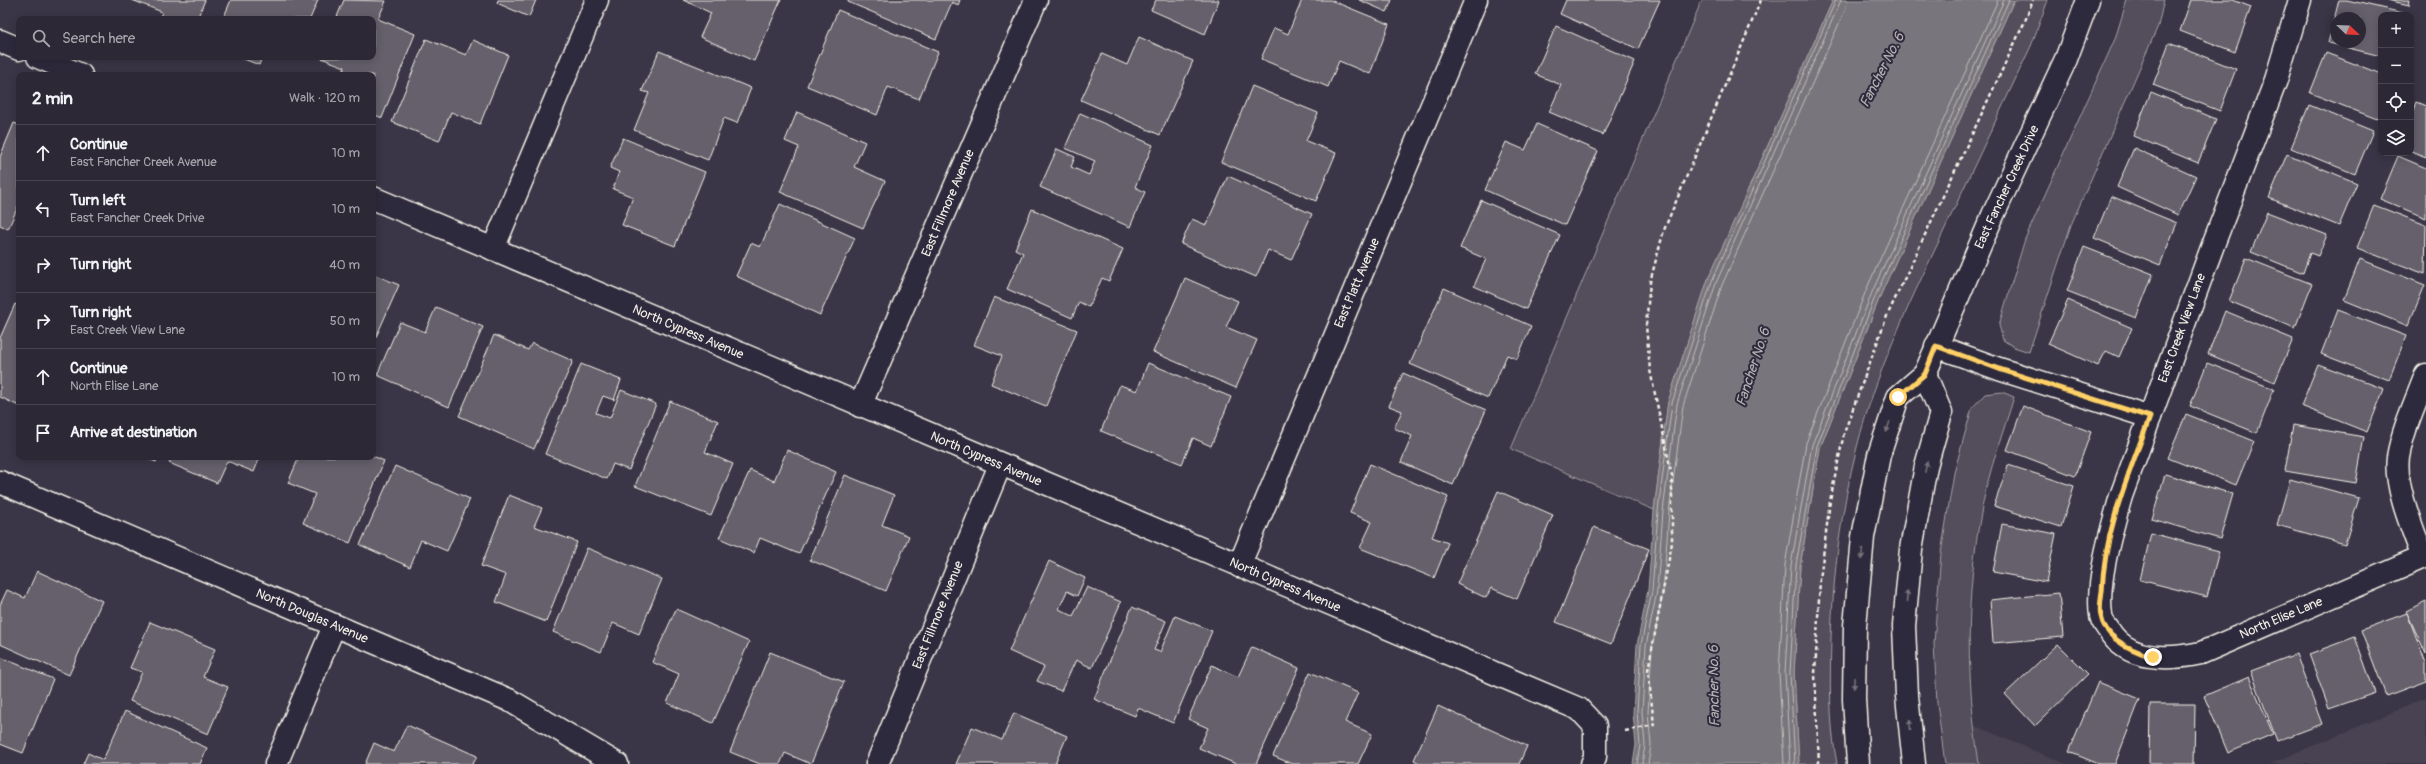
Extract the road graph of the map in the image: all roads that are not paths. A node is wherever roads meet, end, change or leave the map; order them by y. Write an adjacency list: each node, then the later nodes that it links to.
1 (597, 0): 11 (street)
2 (1036, 0): 15 (street, East Fillmore Avenue)
3 (1476, 0): 20 (street, East Platt Avenue)
4 (2088, 0): 12 (street, East Fancher Creek Drive)
5 (2300, 0): 16 (street, East Creek View Lane)
6 (0, 41): 7 (street)
7 (16, 48)
8 (45, 60): 9 (street)
9 (74, 72)
10 (376, 199): 11 (street, North Cypress Avenue)
11 (493, 249): 15 (street, North Cypress Avenue)
12 (1936, 346): 13 (street, East Fancher Creek Drive); 16 (street)
13 (1925, 374): 27 (street, one-way to 27); 28 (street, one-way to 13)
14 (2426, 375): 19 (street)
15 (860, 406): 17 (street, North Cypress Avenue)
16 (2150, 417): 22 (street, East Creek View Lane)
17 (1000, 465): 20 (street, North Cypress Avenue); 25 (street, East Fillmore Avenue)
18 (0, 482): 21 (street, North Douglas Avenue)
19 (2424, 557): 22 (street, North Elise Lane)
20 (1239, 566): 26 (street, North Cypress Avenue)
21 (334, 626): 23 (street); 24 (street, North Douglas Avenue)
22 (2132, 651)
23 (276, 764)
24 (616, 764)
25 (877, 764)
26 (1592, 764)
27 (1858, 764)
28 (1914, 764)

